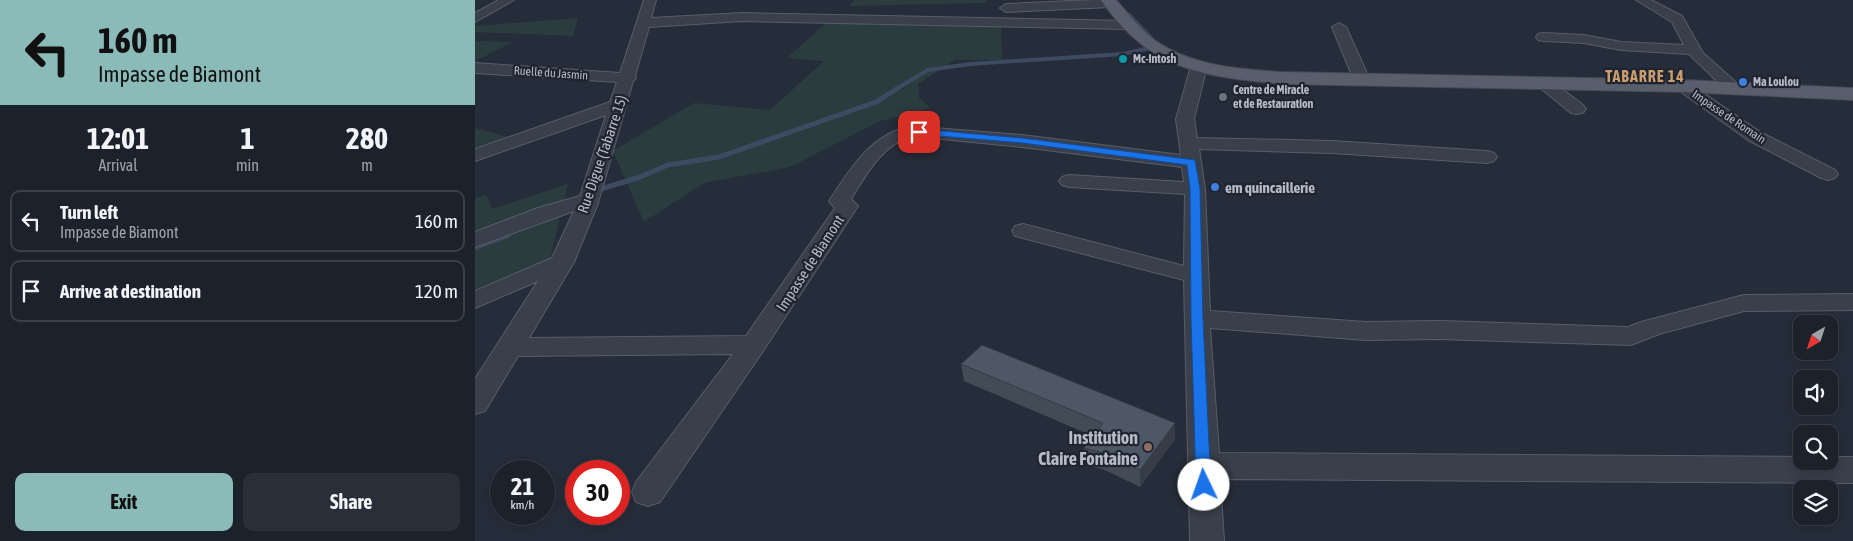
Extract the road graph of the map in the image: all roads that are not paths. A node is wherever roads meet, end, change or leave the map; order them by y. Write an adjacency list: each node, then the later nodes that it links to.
1 (509, 0): 6 (street)
2 (650, 0): 7 (street, Rue Digue (Tabarre 15))
3 (1642, 0): 11 (street)
4 (1109, 1): 5 (street); 8 (main road)
5 (989, 9)
6 (475, 18)
7 (642, 23): 8 (street); 14 (street, Rue Digue (Tabarre 15))
8 (1129, 25): 12 (main road)
9 (1339, 27): 15 (street)
10 (1543, 37): 11 (street)
11 (1695, 50): 18 (street)
12 (1199, 66): 15 (main road); 22 (street)
13 (475, 68): 14 (street, Ruelle du Jasmin)
14 (628, 78): 20 (street, Rue Digue (Tabarre 15))
15 (1362, 80): 16 (main road)
16 (1544, 83): 17 (main road); 21 (street)
17 (1683, 86): 18 (main road); 25 (street, Impasse de Romain)
18 (1733, 88): 19 (main road)
19 (1853, 94)
20 (619, 105): 23 (street); 28 (street, Rue Digue (Tabarre 15))
21 (1577, 109)
22 (1190, 153): 24 (street); 27 (street); 36 (street, Impasse de Biamont)
23 (475, 155)
24 (1487, 157)
25 (1828, 174)
26 (1069, 181): 27 (street)
27 (1195, 189): 32 (street)
28 (587, 204): 30 (street); 31 (street, Rue Digue (Tabarre 15))
29 (1023, 231): 32 (street)
30 (475, 240)
31 (562, 262): 33 (street); 37 (street, Rue Digue (Tabarre 15))
32 (1196, 276): 35 (street)
33 (475, 300)
34 (1853, 302): 35 (street)
35 (1197, 319): 39 (street)
36 (754, 345): 37 (street); 41 (street)
37 (509, 348): 38 (street, Rue Digue (Tabarre 15))
38 (475, 403)
39 (1203, 466): 40 (street); 42 (street)
40 (1853, 470)
41 (648, 492)
42 (1207, 541)

